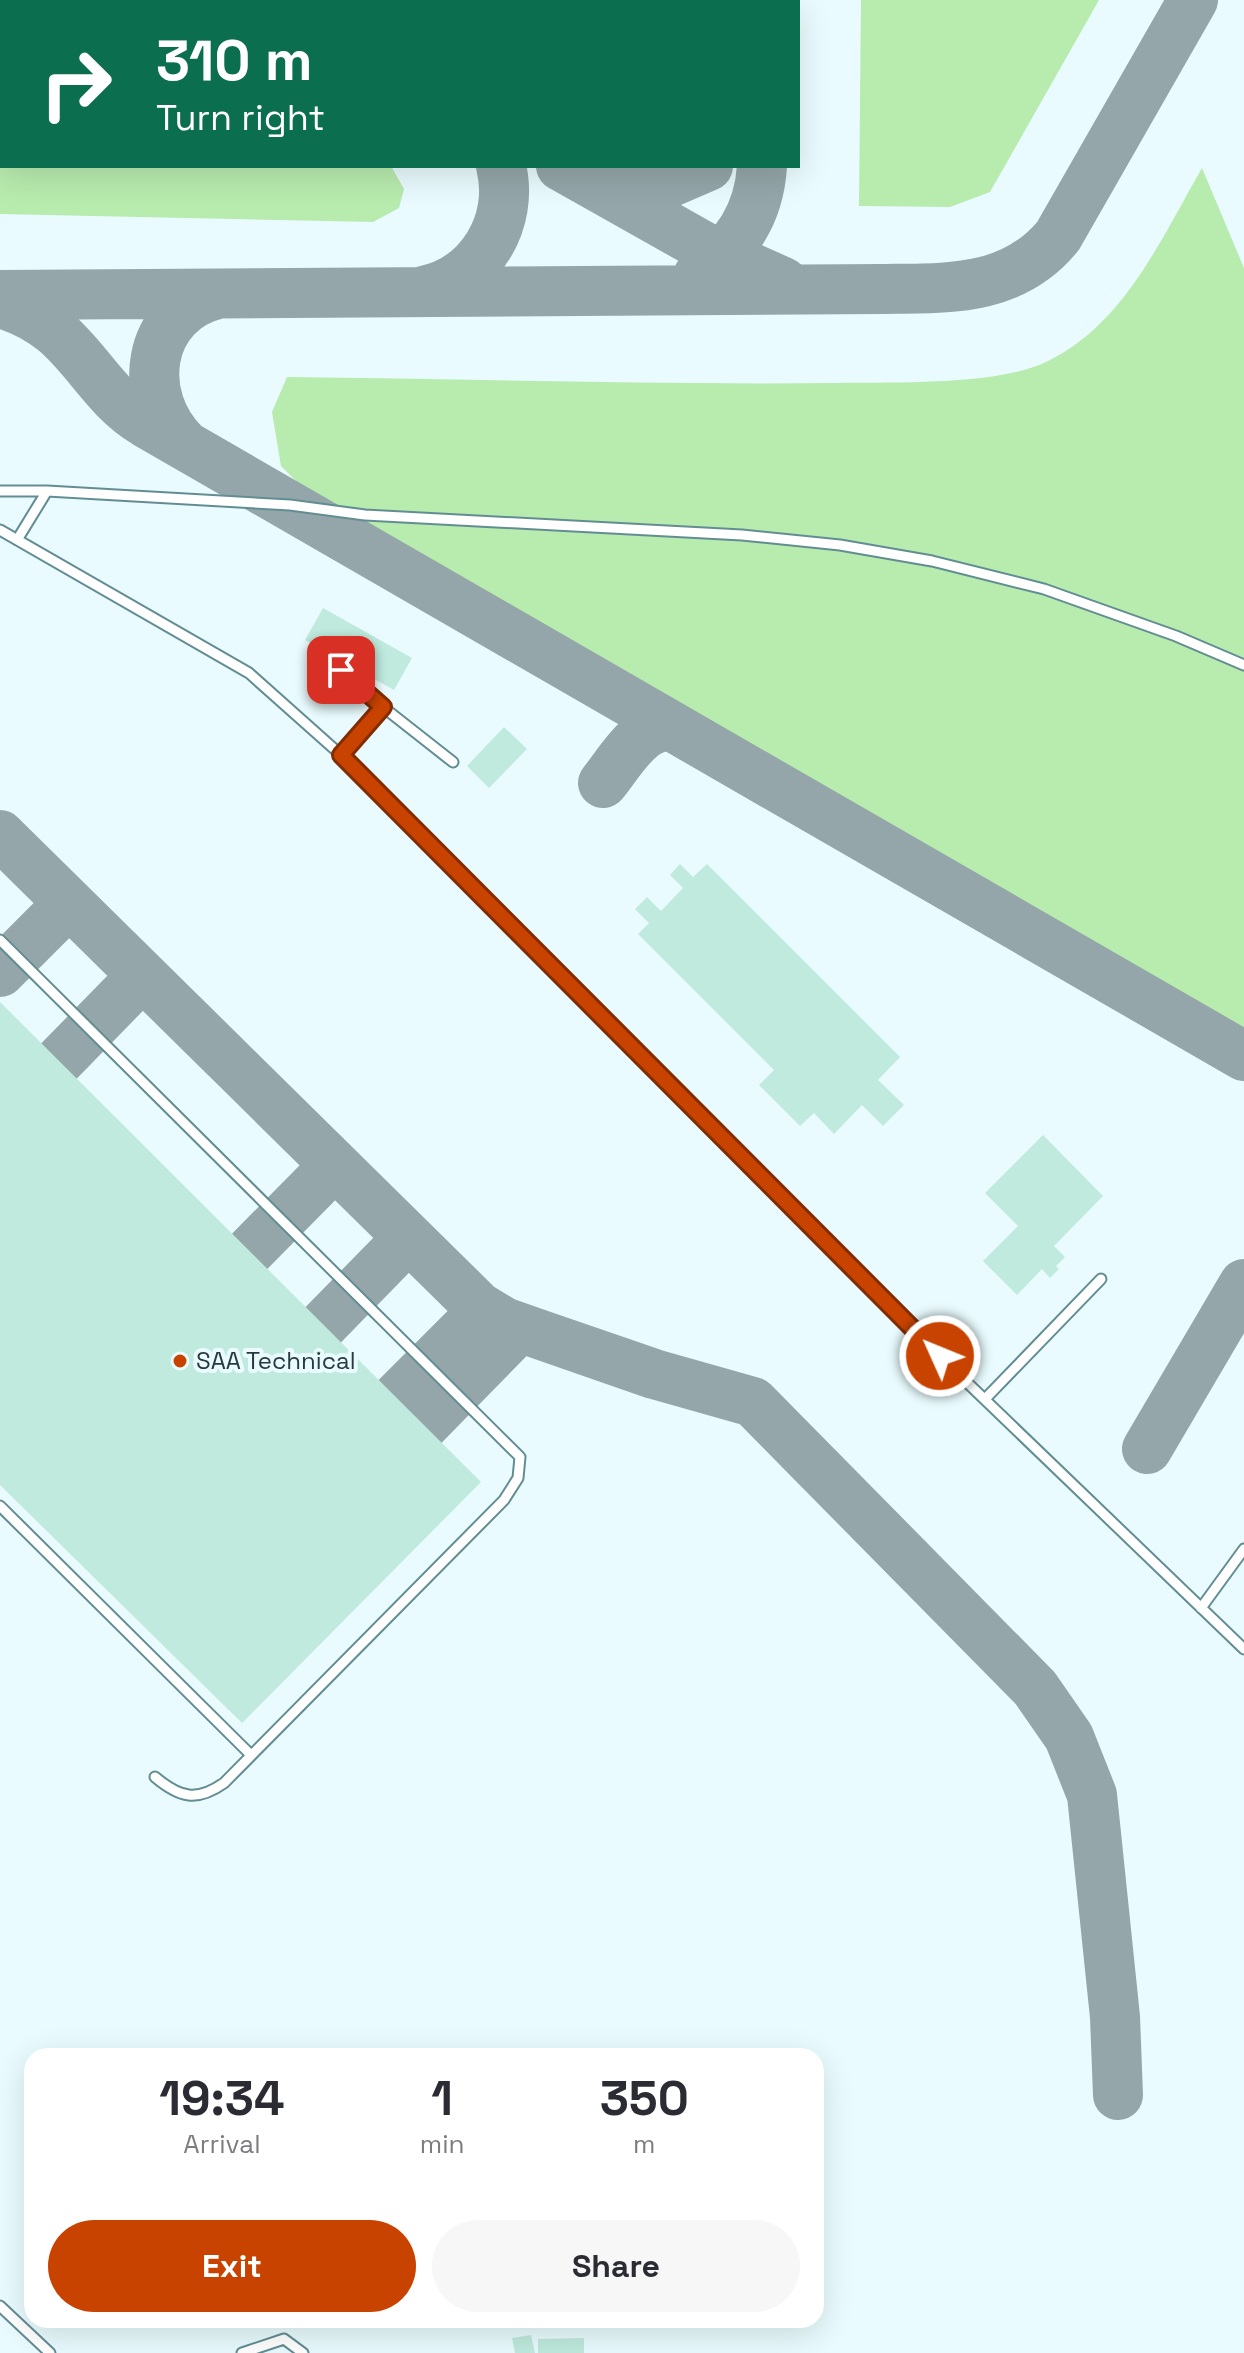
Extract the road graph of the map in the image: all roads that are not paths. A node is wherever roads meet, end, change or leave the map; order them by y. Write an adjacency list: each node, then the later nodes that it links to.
1 (0, 491): 2 (lane)
2 (47, 491): 4 (lane); 5 (lane)
3 (0, 530): 4 (lane)
4 (17, 540): 8 (lane)
5 (1244, 665)
6 (341, 670): 7 (lane)
7 (383, 707): 8 (lane); 9 (lane)
8 (341, 755): 12 (lane)
9 (453, 762)
10 (0, 940): 17 (lane)
11 (1101, 1279): 12 (lane)
12 (985, 1399): 15 (lane)
13 (0, 1506): 17 (lane)
14 (1244, 1549): 15 (lane)
15 (1201, 1608): 16 (lane)
16 (1244, 1649)
17 (251, 1755): 18 (lane)
18 (155, 1777)
19 (0, 2306): 20 (lane)
20 (50, 2353)
21 (242, 2353): 22 (lane)
22 (303, 2353)

